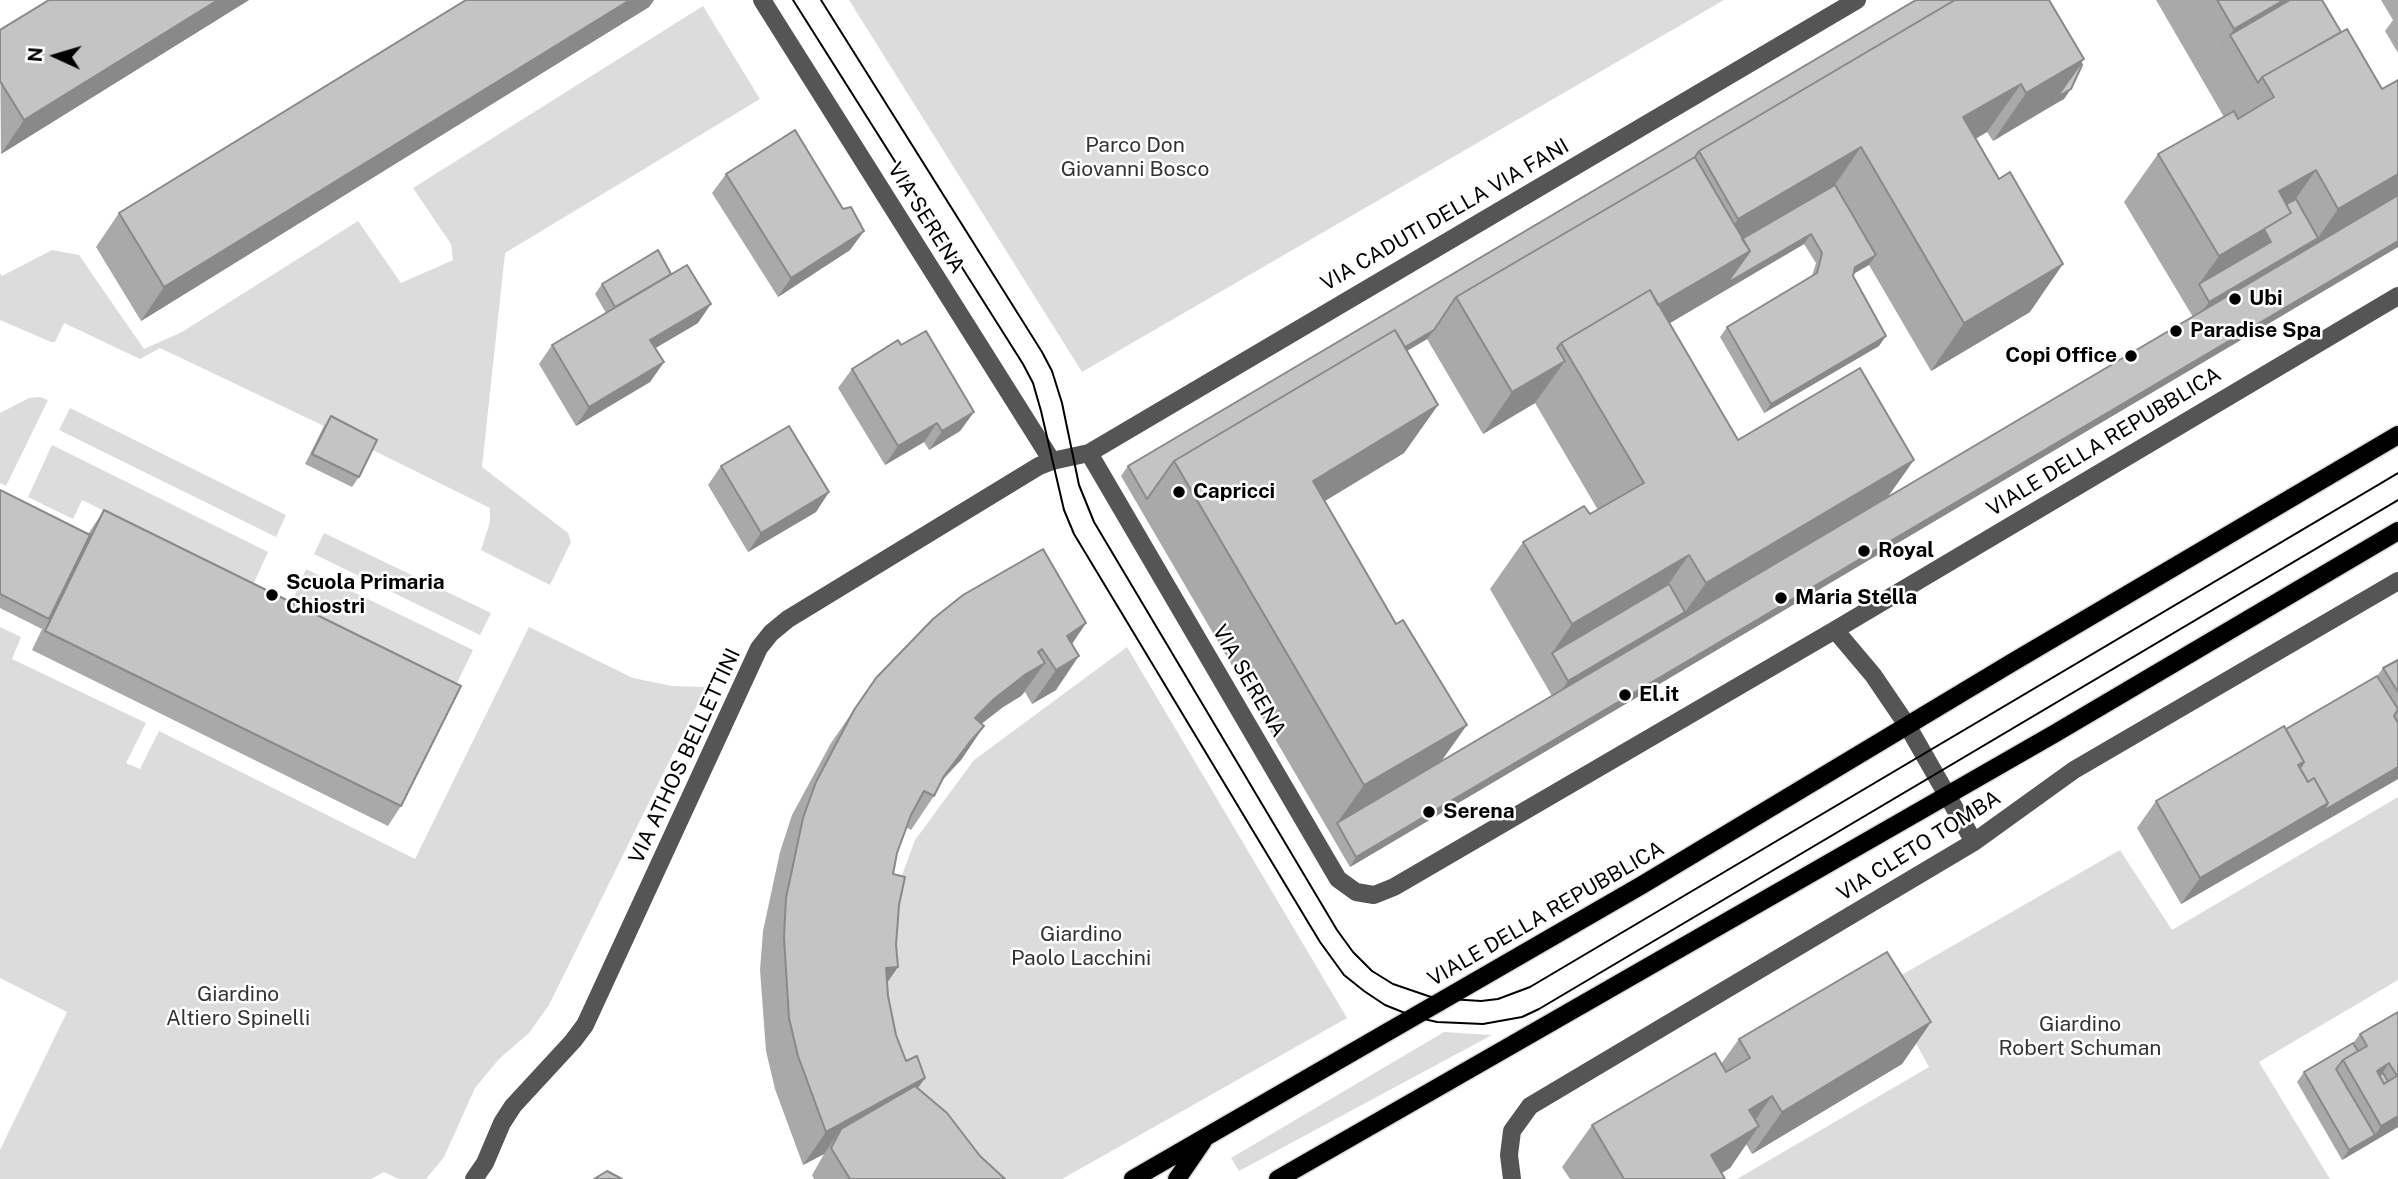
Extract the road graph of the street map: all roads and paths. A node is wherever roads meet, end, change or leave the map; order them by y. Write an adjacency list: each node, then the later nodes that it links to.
1 (762, 0): 6 (street, VIA SERENA)
2 (1857, 0): 5 (street, VIA CADUTI DELLA VIA FANI)
3 (2398, 296): 9 (street, VIALE DELLA REPUBBLICA)
4 (2398, 435): 10 (main road, VIALE DELLA REPUBBLICA)
5 (1089, 453): 6 (street, VIA CADUTI DELLA VIA FANI); 13 (street, VIA SERENA)
6 (1052, 461): 15 (street, VIA ATHOS BELLETTINI)
7 (2398, 531): 11 (main road)
8 (2398, 581): 12 (street, VIA CLETO TOMBA)
9 (1835, 630): 10 (street); 13 (street, VIALE DELLA REPUBBLICA)
10 (1908, 725): 11 (street); 14 (main road, VIALE DELLA REPUBBLICA)
11 (1948, 795): 12 (street); 18 (main road)
12 (1974, 842): 19 (street, VIA CLETO TOMBA)
13 (1394, 887)
14 (1205, 1138): 16 (main road, VIALE DELLA REPUBBLICA); 17 (main road, VIALE DELLA REPUBBLICA)
15 (474, 1179)
16 (1133, 1179)
17 (1177, 1179)
18 (1278, 1179)
19 (1512, 1179)

